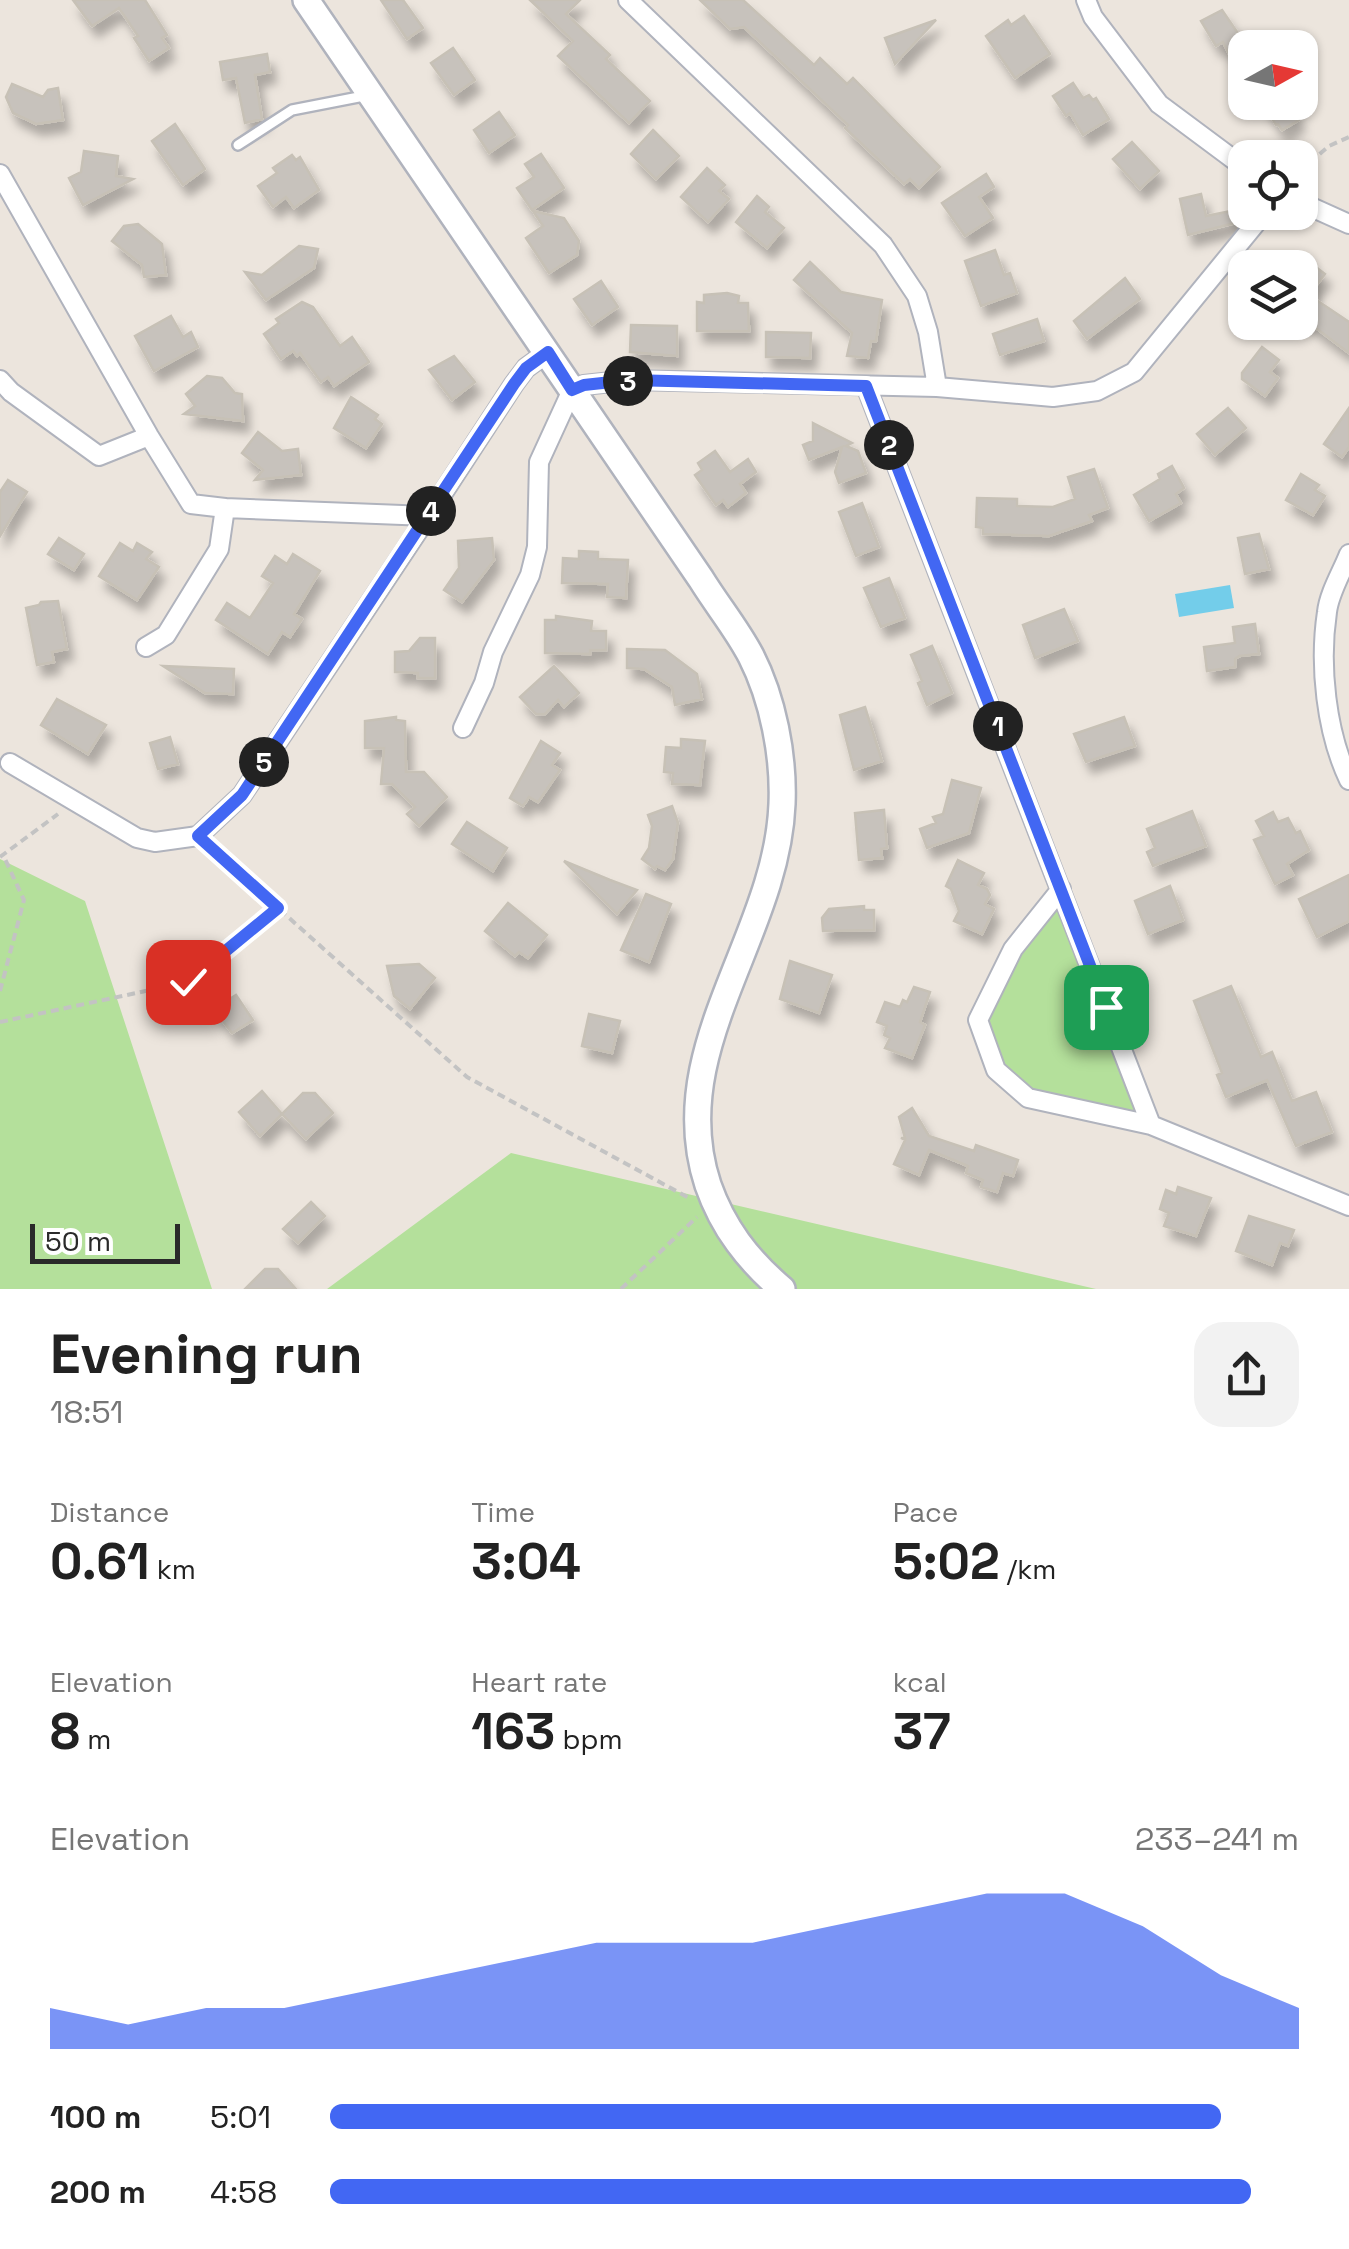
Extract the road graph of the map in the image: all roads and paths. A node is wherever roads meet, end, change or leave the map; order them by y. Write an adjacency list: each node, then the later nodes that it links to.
1 (306, 0): 4 (main road)
2 (628, 0): 15 (street)
3 (1086, 0): 7 (street)
4 (371, 94): 6 (lane); 13 (main road)
5 (1349, 136): 8 (path)
6 (238, 145)
7 (1228, 155)
8 (1318, 155)
9 (0, 174): 18 (street)
10 (1318, 210): 11 (street)
11 (1349, 224)
12 (1250, 230): 15 (street)
13 (548, 352): 16 (main road); 20 (street)
14 (866, 386): 15 (street); 16 (street); 29 (street)
15 (936, 387)
16 (572, 390): 23 (street); 34 (main road)
17 (4, 393): 18 (street)
18 (149, 436): 19 (street)
19 (225, 508): 20 (street); 22 (street)
20 (428, 516): 27 (street)
21 (1349, 554): 25 (street)
22 (146, 647)
23 (463, 728)
24 (10, 763): 26 (street)
25 (1349, 780)
26 (74, 802): 27 (street); 28 (path)
27 (198, 836): 30 (path)
28 (2, 857): 31 (path)
29 (1061, 889): 33 (street); 33 (street)
30 (278, 908): 32 (path); 34 (path)
31 (0, 991)
32 (0, 1022)
33 (1151, 1125): 35 (street)
34 (714, 1201): 36 (path); 37 (main road)
35 (1349, 1206)
36 (620, 1289)
37 (782, 1289)

